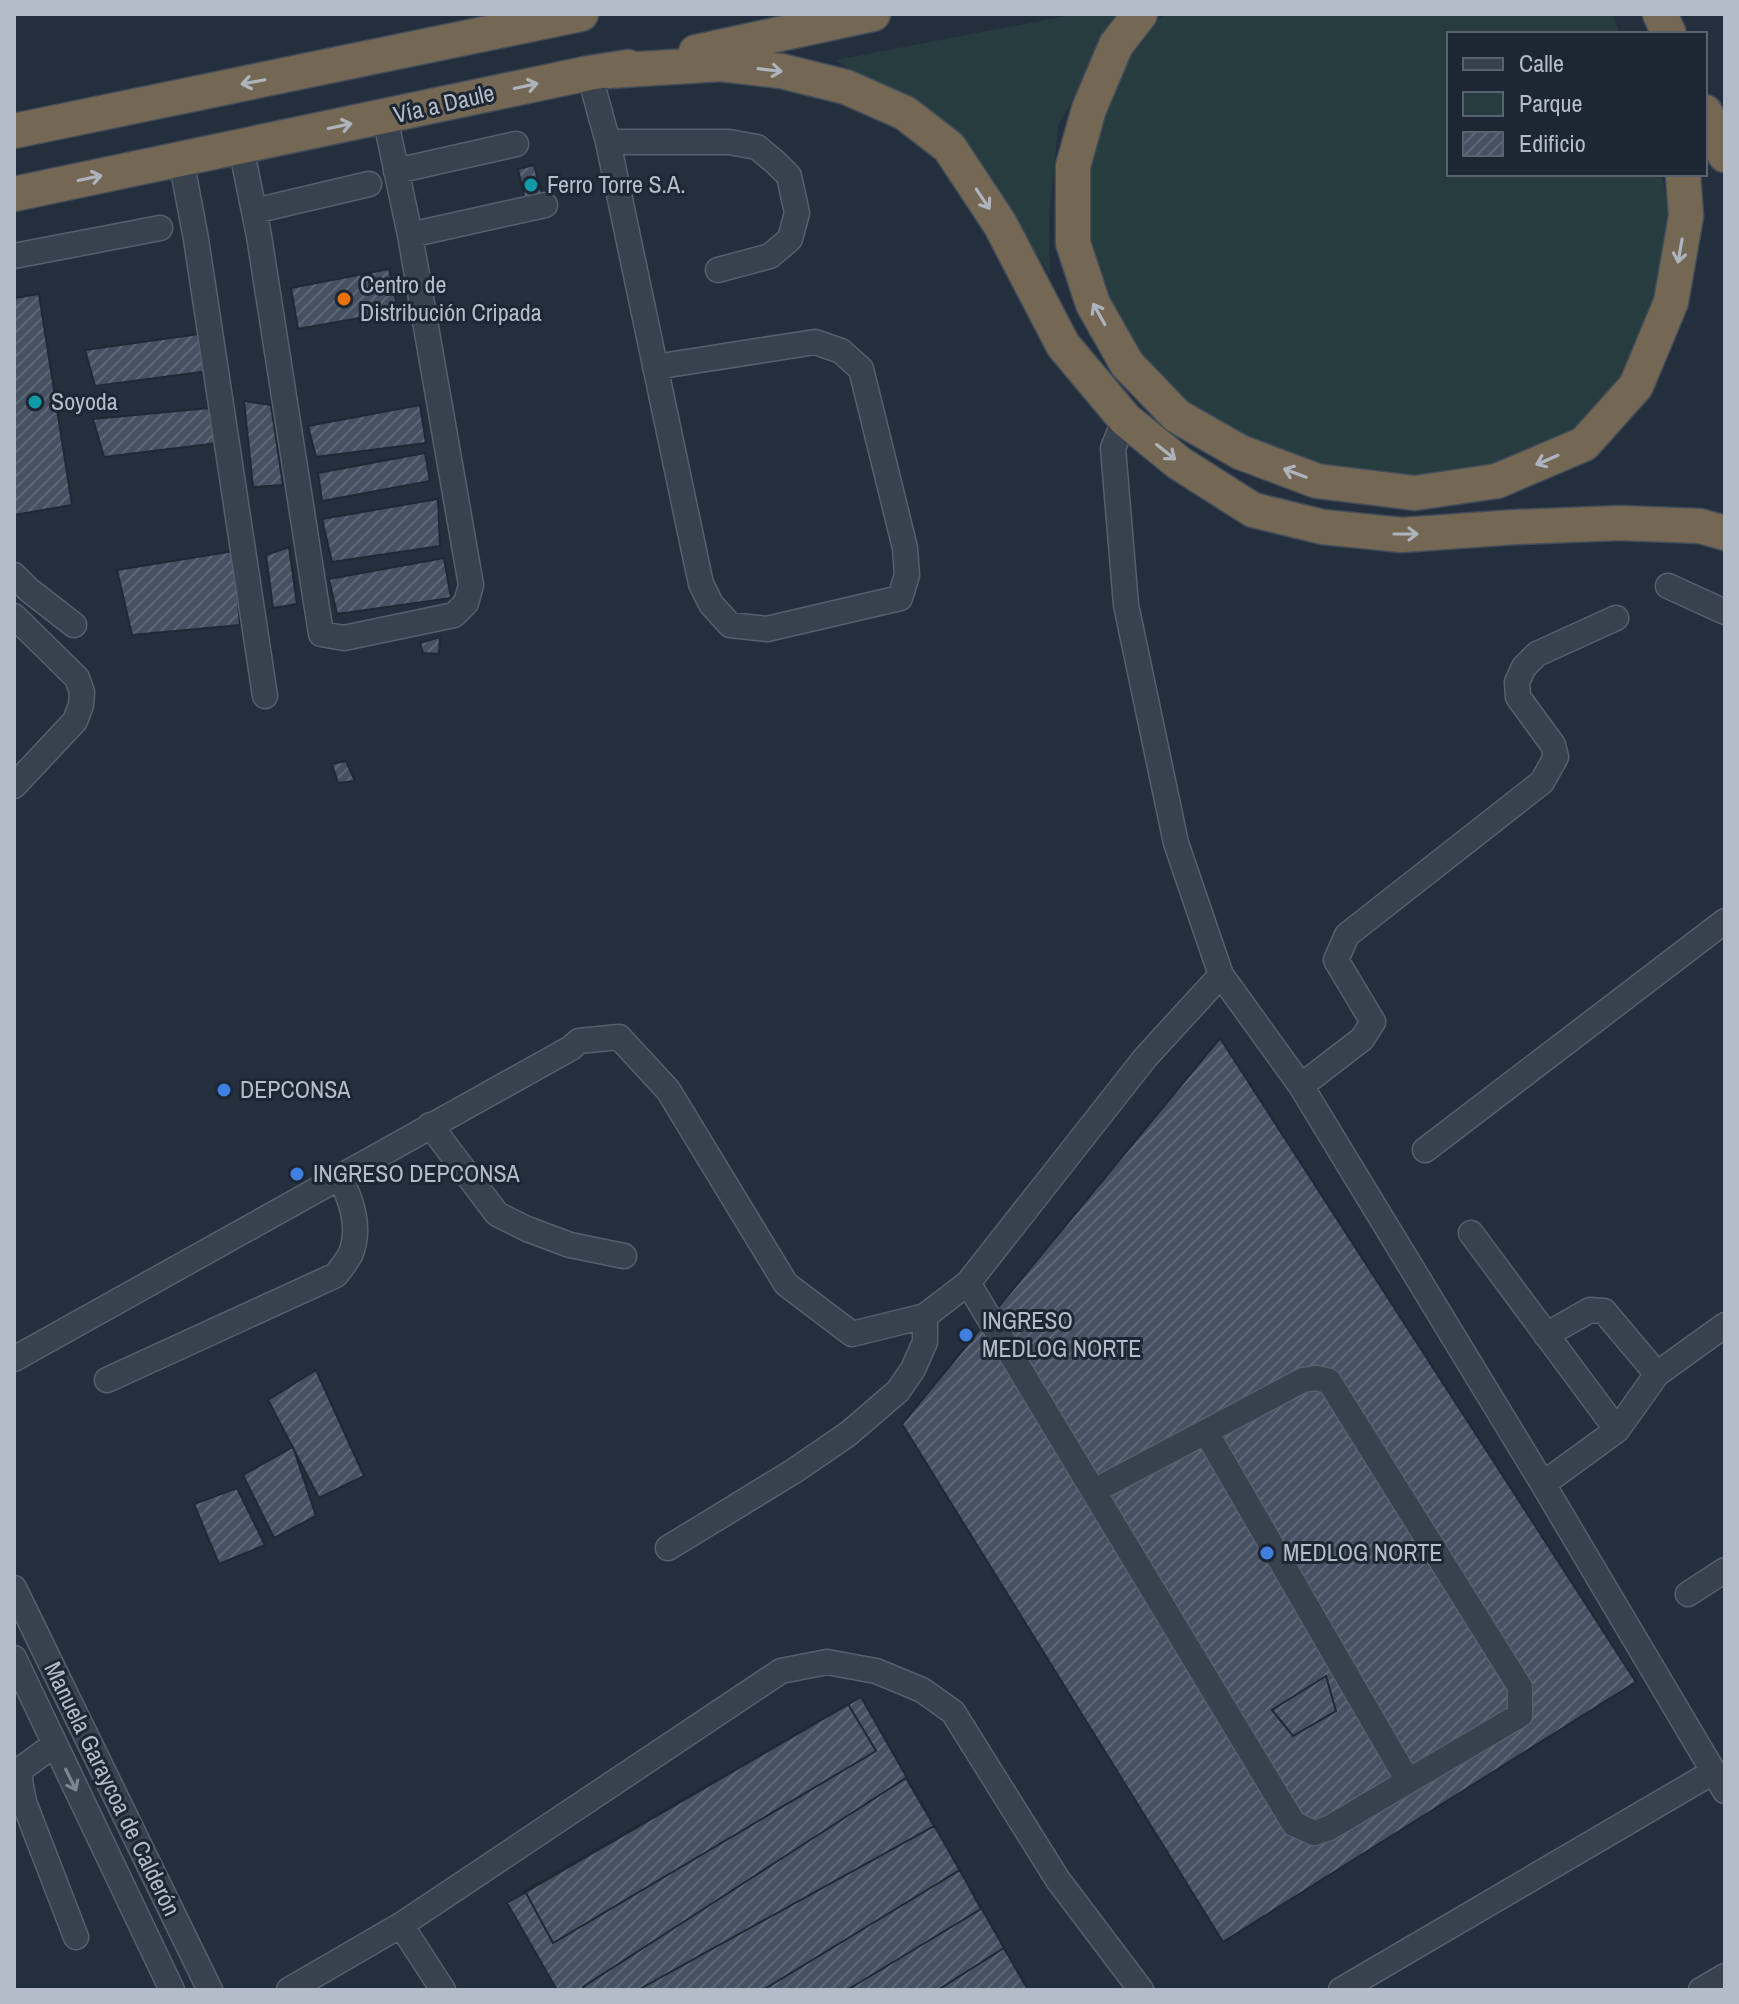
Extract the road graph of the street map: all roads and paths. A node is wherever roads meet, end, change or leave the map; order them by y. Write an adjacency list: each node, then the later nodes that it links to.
1 (481, 14): 5 (highway)
2 (581, 14): 5 (highway)
3 (873, 14): 6 (highway, Vía a Daule)
4 (1140, 14): 16 (highway, one-way to 4)
5 (330, 67): 9 (highway, one-way to 9)
6 (599, 72): 8 (highway, Vía a Daule, one-way to 6); 10 (street); 26 (highway, one-way to 26)
7 (1707, 116): 13 (highway)
8 (385, 117): 12 (highway, Vía a Daule, one-way to 8); 15 (street)
9 (14, 131)
10 (608, 142): 24 (street); 25 (street)
11 (516, 144): 15 (street)
12 (241, 147): 14 (highway, Vía a Daule); 20 (street)
13 (1725, 155)
14 (181, 159): 18 (highway, Vía a Daule, one-way to 14); 34 (street)
15 (396, 171): 22 (street)
16 (1683, 176)
17 (369, 184): 20 (street)
18 (14, 194)
19 (545, 205): 22 (street)
20 (254, 211): 22 (street)
21 (160, 228): 23 (street)
22 (410, 235)
23 (14, 256)
24 (718, 270)
25 (655, 367): 25 (street)
26 (1125, 419): 27 (highway, one-way to 27); 37 (street)
27 (1725, 533)
28 (14, 575): 33 (street)
29 (1668, 586): 30 (street)
30 (1725, 612)
31 (14, 616): 35 (street)
32 (1616, 618): 38 (street)
33 (74, 625)
34 (265, 696)
35 (14, 786)
36 (1725, 921): 40 (street)
37 (1221, 975): 38 (street); 44 (street)
38 (1301, 1086): 53 (street)
39 (430, 1125): 41 (street); 43 (street); 45 (street)
40 (1425, 1150)
41 (340, 1177): 48 (street); 50 (street)
42 (1471, 1233): 47 (street)
43 (624, 1256)
44 (968, 1283): 45 (street); 54 (street)
45 (925, 1316): 55 (street)
46 (1725, 1325): 49 (street)
47 (1546, 1335): 49 (street); 51 (street)
48 (14, 1359)
49 (1657, 1374): 51 (street)
50 (107, 1380)
51 (1617, 1430): 53 (street)
52 (1206, 1432): 54 (street); 61 (street); 61 (street)
53 (1543, 1484): 62 (street)
54 (1094, 1491): 61 (street)
55 (668, 1548)
56 (1725, 1570): 58 (street)
57 (14, 1588): 67 (street, Manuela Garaycoa de Calderón)
58 (1688, 1594)
59 (14, 1660): 60 (street, Manuela Garaycoa de Calderón)
60 (54, 1745): 64 (street); 66 (street, Manuela Garaycoa de Calderón, one-way to 66)
61 (1408, 1781)
62 (1719, 1781): 71 (street)
63 (401, 1925): 68 (street); 69 (street); 70 (street)
64 (76, 1937)
65 (1725, 1976): 72 (street)
66 (172, 1990)
67 (210, 1990)
68 (289, 1990)
69 (443, 1990)
70 (1141, 1990)
71 (1341, 1990)
72 (1701, 1990)

